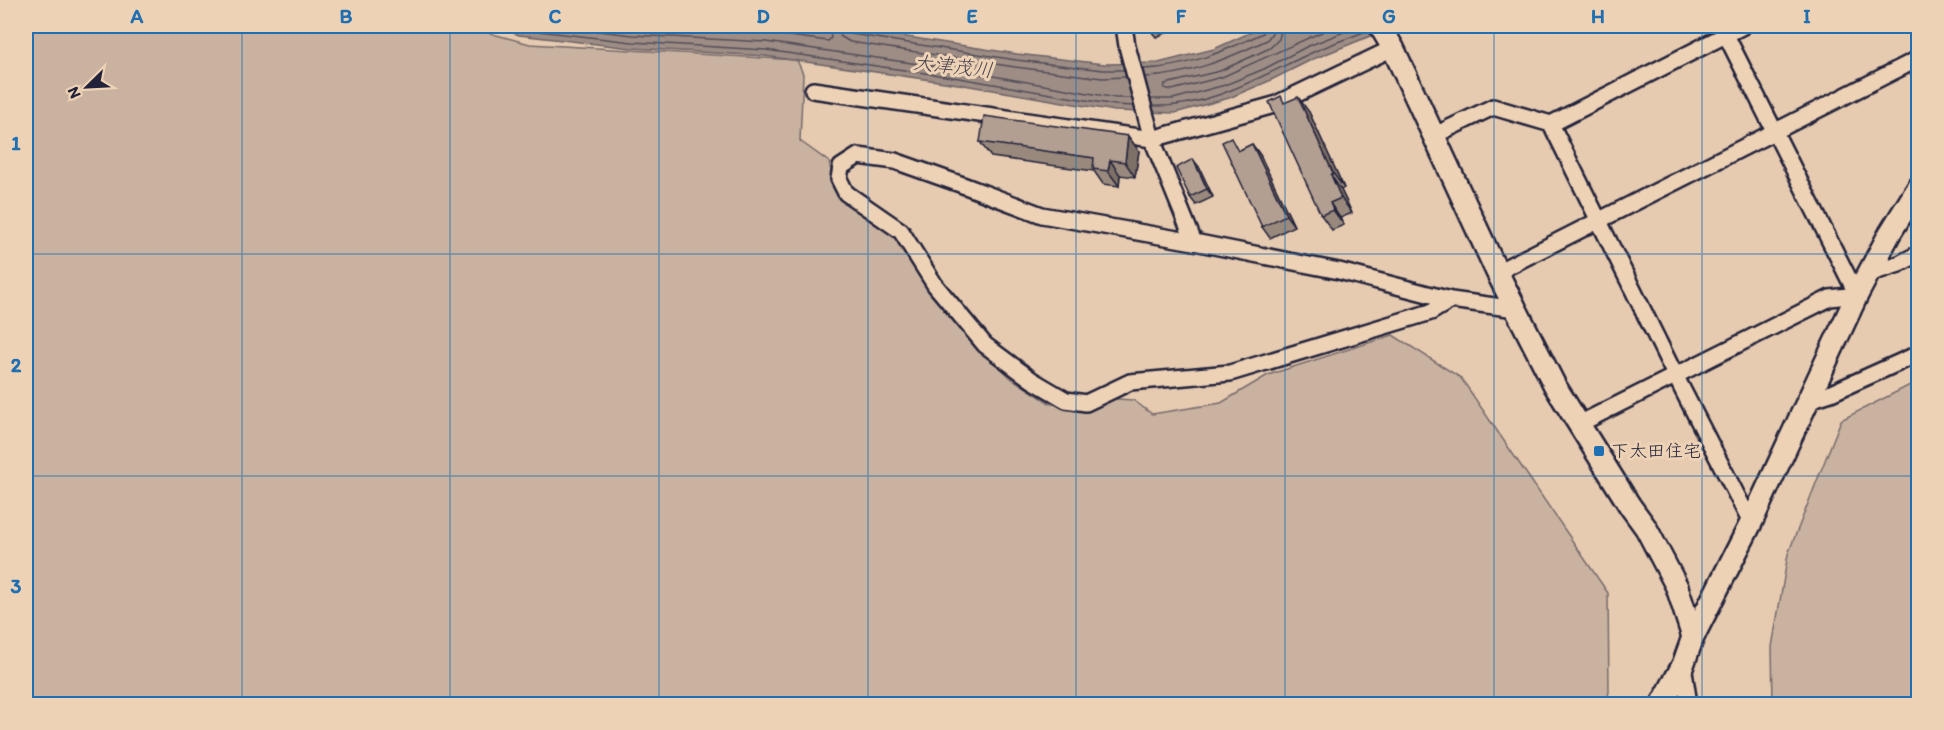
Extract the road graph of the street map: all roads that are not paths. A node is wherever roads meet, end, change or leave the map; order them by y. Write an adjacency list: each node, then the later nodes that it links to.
1 (1124, 26): 11 (street)
2 (1380, 26): 5 (street)
3 (1743, 26): 4 (street)
4 (1725, 33): 8 (street); 9 (street)
5 (1393, 48): 10 (street); 11 (street)
6 (1918, 59): 9 (street)
7 (813, 90): 11 (street)
8 (1551, 124): 10 (street); 13 (street)
9 (1774, 130): 13 (street); 18 (street)
10 (1435, 135): 16 (street)
11 (1152, 139): 14 (street)
12 (1918, 188): 17 (street)
13 (1599, 220): 16 (street); 22 (street)
14 (1194, 242): 19 (street); 19 (street)
15 (1918, 254): 17 (street)
16 (1497, 272): 20 (street)
17 (1868, 274): 18 (street)
18 (1857, 295): 22 (street); 23 (street)
19 (1451, 300): 20 (street)
20 (1516, 309): 24 (street)
21 (1918, 354): 23 (street)
22 (1675, 375): 24 (street); 25 (street)
23 (1807, 401): 25 (street)
24 (1579, 424): 26 (street)
25 (1750, 523): 26 (street)
26 (1693, 637): 27 (street)
27 (1683, 665): 28 (street); 29 (street)
28 (1662, 705)
29 (1689, 705)

